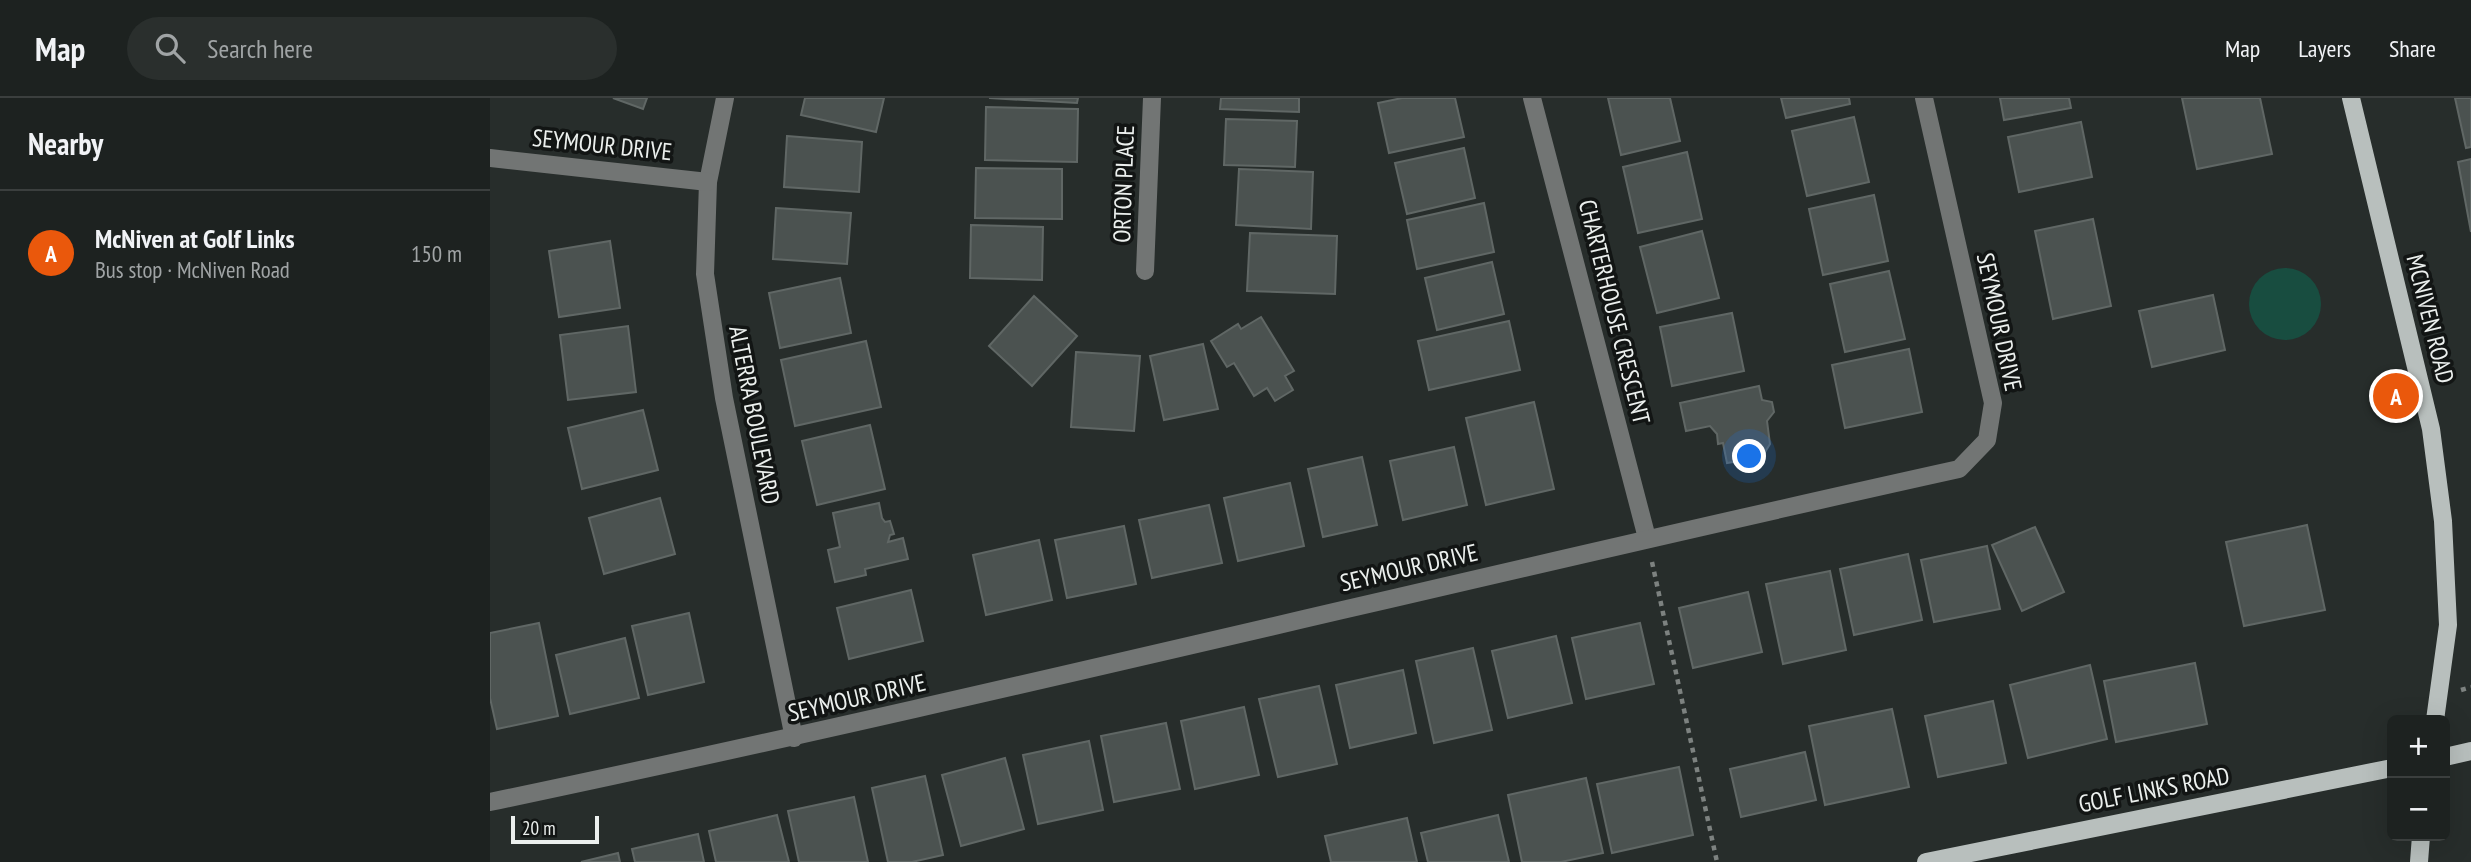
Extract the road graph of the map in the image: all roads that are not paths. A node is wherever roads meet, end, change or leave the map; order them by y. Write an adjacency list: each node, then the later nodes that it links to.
1 (725, 98): 7 (street, ALTERRA BOULEVARD)
2 (1152, 98): 8 (street, ORTON PLACE)
3 (1532, 98): 9 (street, CHARTERHOUSE CRESCENT)
4 (1924, 98): 9 (street, SEYMOUR DRIVE)
5 (2351, 98): 10 (main road, MCNIVEN ROAD)
6 (490, 158): 7 (street, SEYMOUR DRIVE)
7 (708, 181): 11 (street, ALTERRA BOULEVARD)
8 (1145, 271)
9 (1647, 538): 11 (street, SEYMOUR DRIVE)
10 (2436, 715)
11 (794, 738): 15 (street, SEYMOUR DRIVE)
12 (2471, 751): 13 (main road)
13 (2450, 756)
14 (2387, 769): 17 (main road, GOLF LINKS ROAD)
15 (490, 802)
16 (2421, 841): 18 (main road)
17 (1926, 862)
18 (2419, 862)

